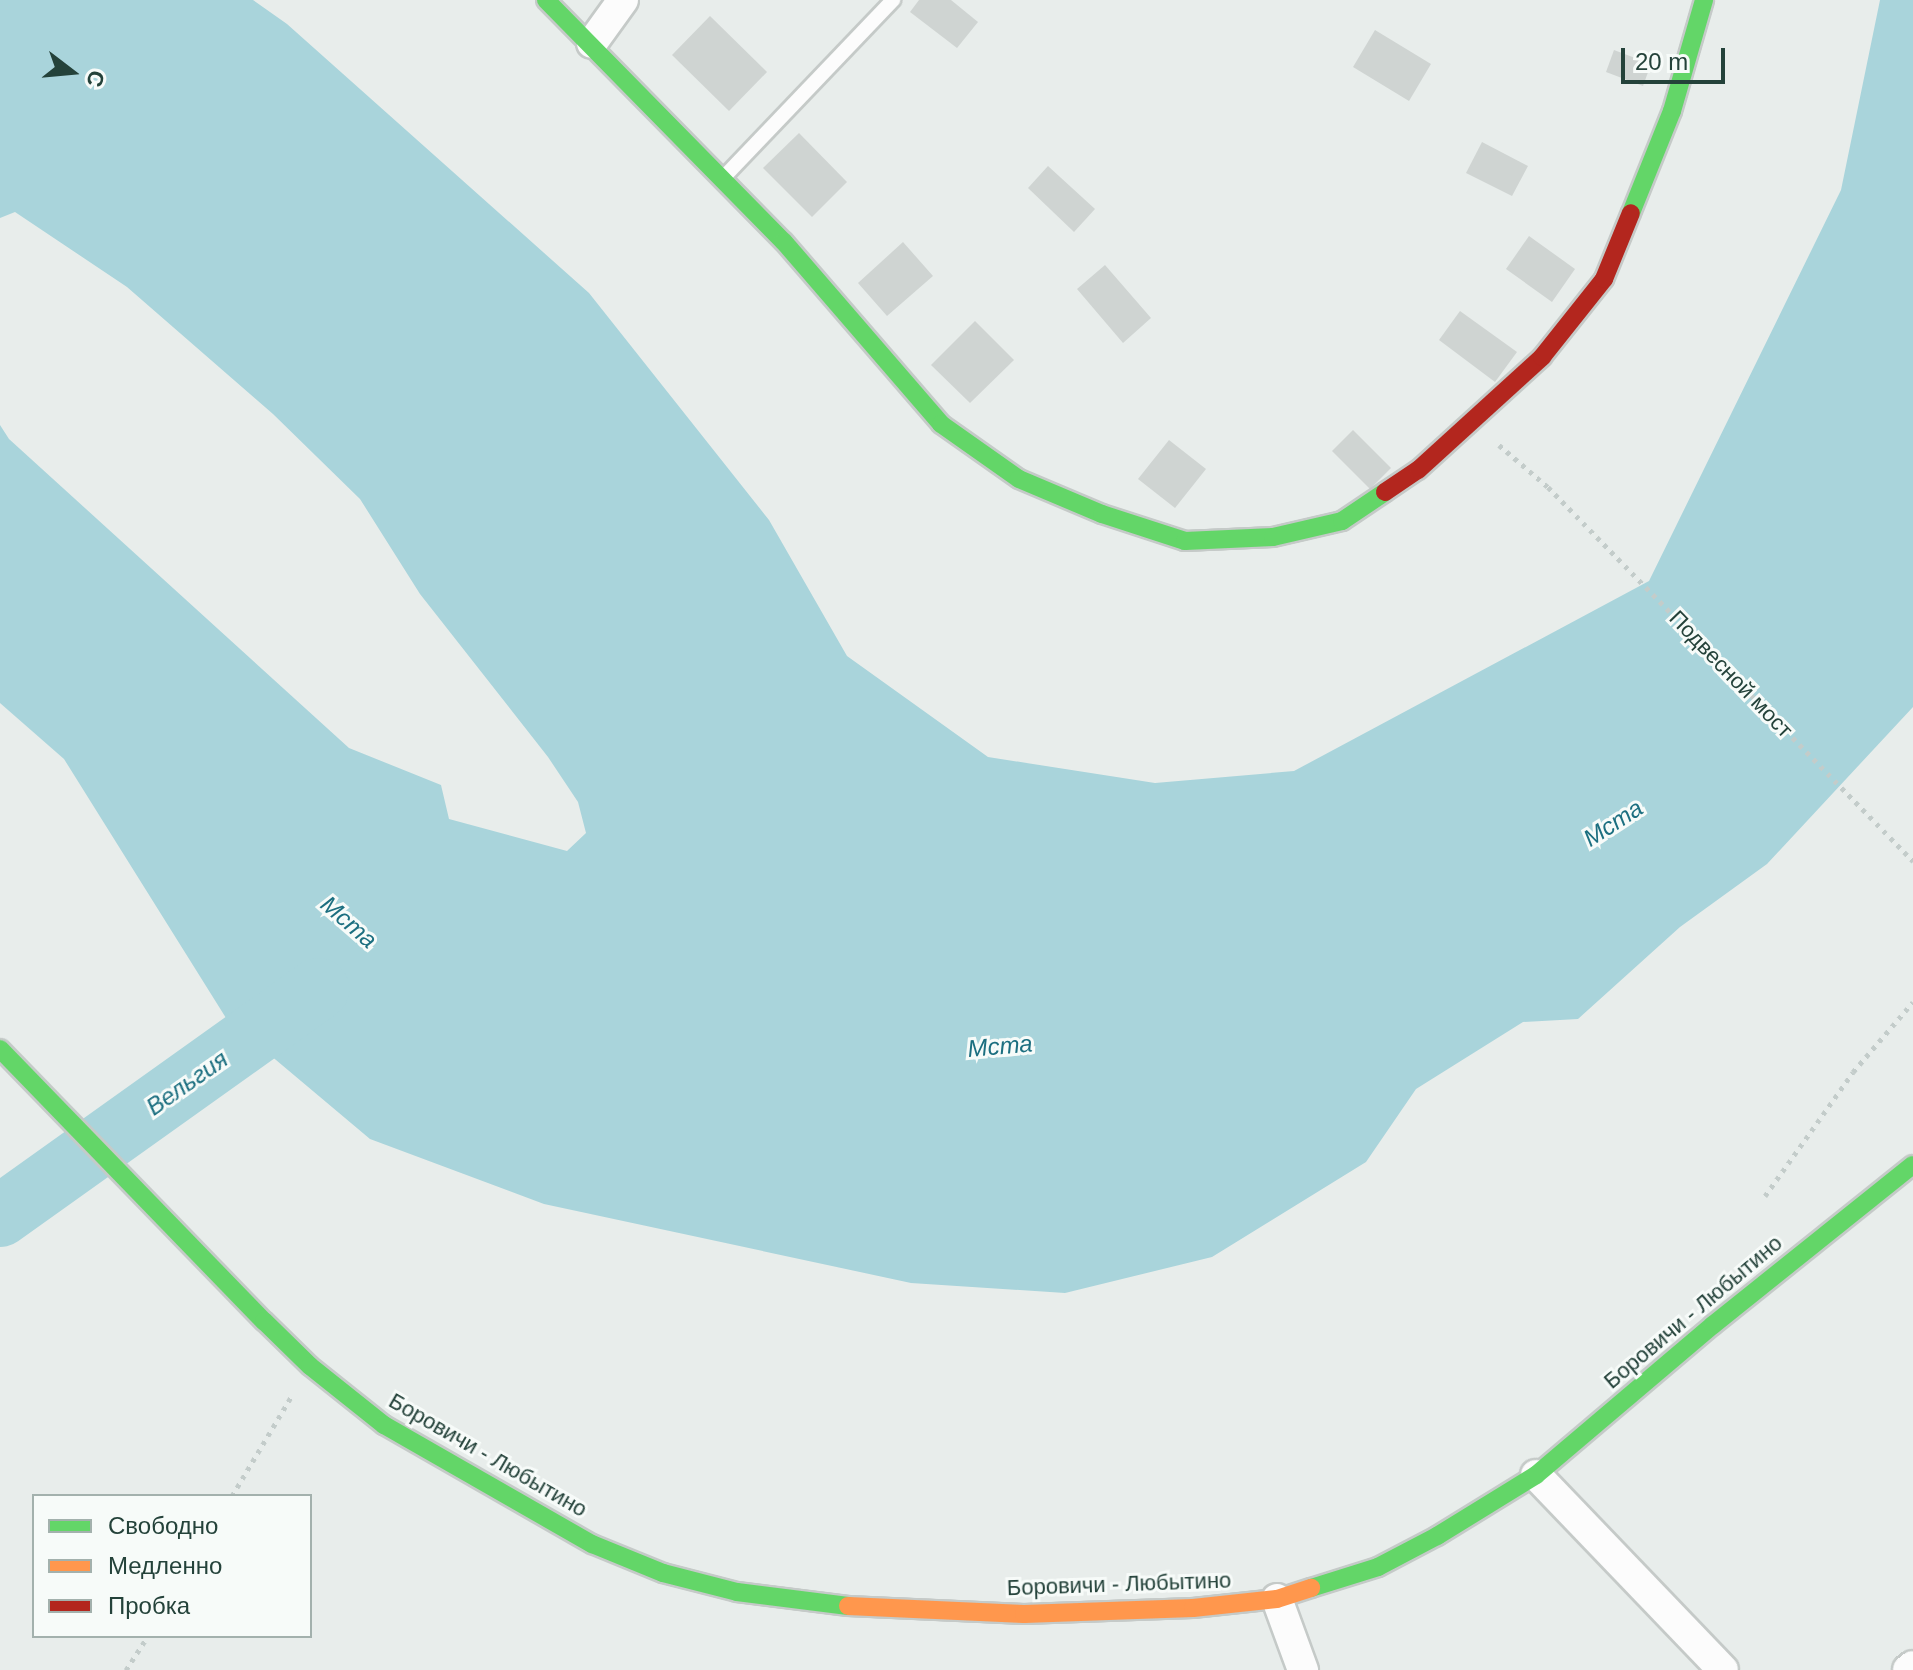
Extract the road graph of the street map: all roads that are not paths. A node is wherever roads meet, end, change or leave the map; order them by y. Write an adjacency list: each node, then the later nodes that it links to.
1 (546, 0): 5 (main road)
2 (623, 0): 5 (street)
3 (893, 0): 6 (lane)
4 (1704, 0): 6 (main road)
5 (592, 43): 6 (main road)
6 (722, 179)
7 (0, 1049): 10 (main road, Боровичи - Любытино)
8 (1913, 1165): 9 (main road, Боровичи - Любытино)
9 (1536, 1475): 10 (main road, Боровичи - Любытино); 13 (street)
10 (1277, 1599): 12 (street)
11 (1913, 1666): 14 (street)
12 (1303, 1670)
13 (1723, 1670)
14 (1908, 1670)

